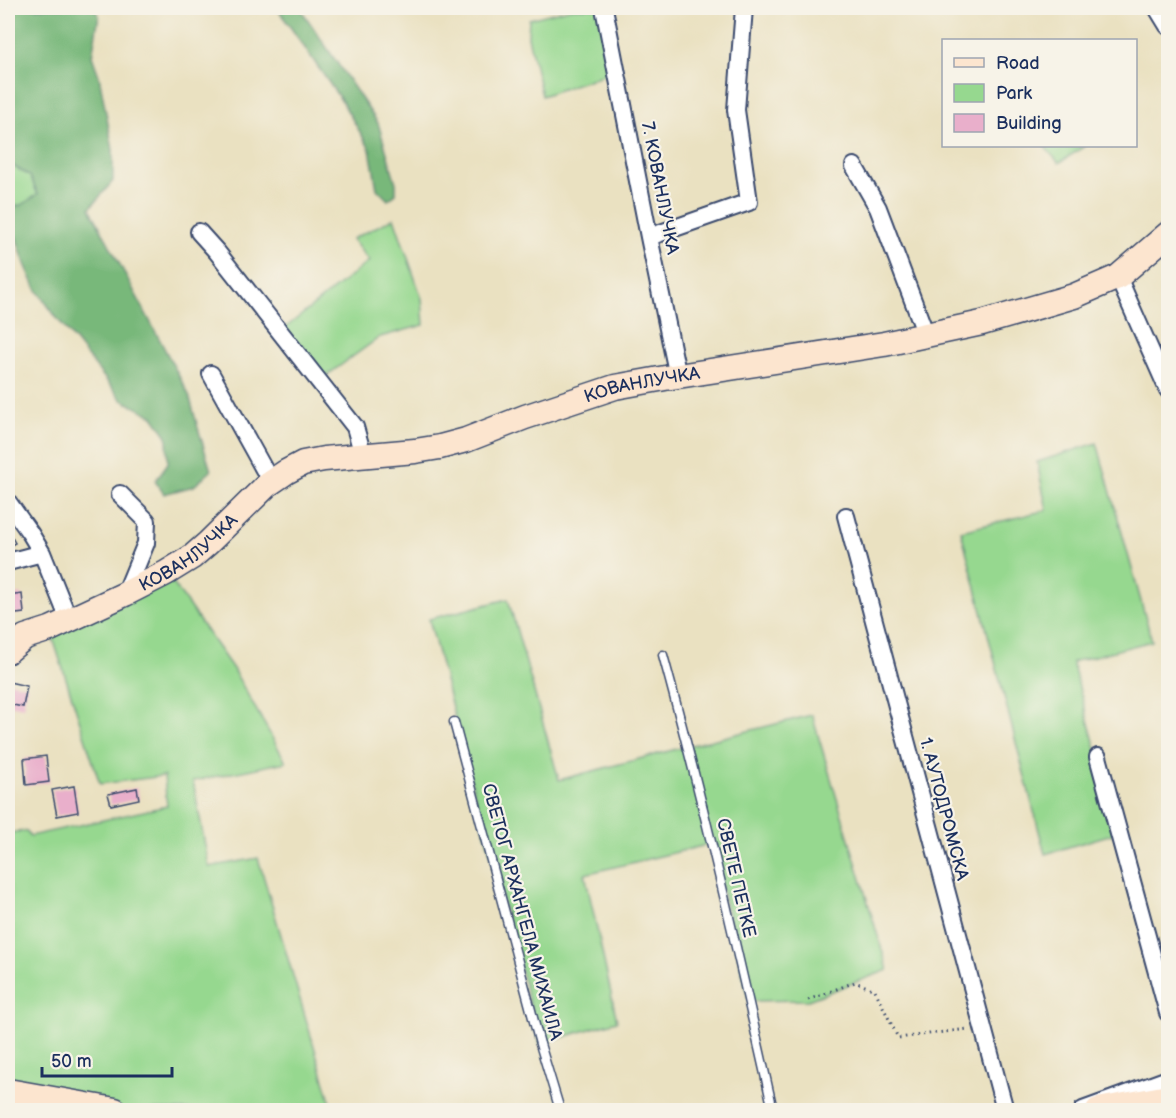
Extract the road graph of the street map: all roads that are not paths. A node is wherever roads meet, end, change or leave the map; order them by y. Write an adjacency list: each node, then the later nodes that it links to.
1 (604, 8): 8 (street, 7. КОВАНЛУЧКА)
2 (744, 8): 8 (street)
3 (1157, 8): 4 (street)
4 (1168, 26)
5 (854, 166): 10 (street)
6 (199, 232): 14 (street)
7 (1168, 234): 9 (street, КОВАНЛУЧКА)
8 (649, 237): 12 (street, 7. КОВАНЛУЧКА)
9 (1118, 277): 10 (street, КОВАНЛУЧКА); 13 (street)
10 (926, 335): 12 (street, КОВАНЛУЧКА)
11 (211, 374): 15 (street)
12 (678, 377): 14 (street, КОВАНЛУЧКА)
13 (1168, 390)
14 (363, 455): 15 (street, КОВАНЛУЧКА)
15 (271, 482): 21 (street, КОВАНЛУЧКА)
16 (120, 494): 21 (street, КОВАНЛУЧКА)
17 (8, 502): 19 (street)
18 (846, 516): 33 (street, 1. АУТОДРОМСКА)
19 (42, 553): 20 (street); 22 (street)
20 (8, 562)
21 (125, 594): 22 (street, КОВАНЛУЧКА)
22 (69, 620): 23 (street, КОВАНЛУЧКА)
23 (8, 651)
24 (663, 655): 32 (lane, СВЕТЕ ПЕТКЕ)
25 (454, 722): 31 (lane, СВЕТОГ АРХАНГЕЛА МИХАИЛА)
26 (1098, 757): 27 (street)
27 (1168, 1013)
28 (8, 1091): 30 (street)
29 (1164, 1096): 34 (street); 35 (street)
30 (115, 1110)
31 (560, 1110)
32 (773, 1110)
33 (1005, 1110)
34 (1083, 1110)
35 (1098, 1110)

